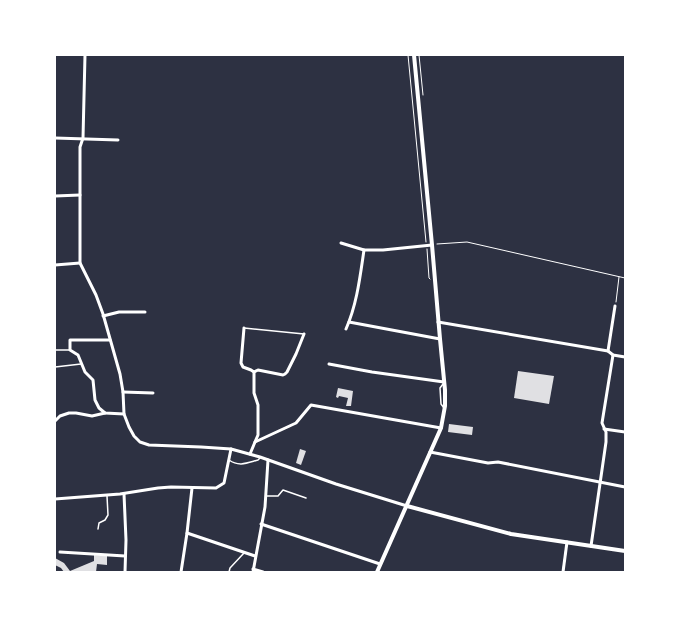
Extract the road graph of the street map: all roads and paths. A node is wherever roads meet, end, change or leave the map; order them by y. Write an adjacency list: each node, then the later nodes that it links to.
1 (85, 55): 5 (street)
2 (408, 55): 11 (path)
3 (414, 55): 10 (street)
4 (55, 138): 5 (street)
5 (83, 138): 6 (street); 7 (street)
6 (118, 140)
7 (80, 195): 8 (street); 13 (street)
8 (55, 196)
9 (341, 243): 12 (street)
10 (432, 245): 11 (street); 15 (path); 17 (street)
11 (426, 246): 12 (street); 17 (path)
12 (364, 250): 21 (street)
13 (80, 263): 14 (street); 20 (street)
14 (55, 265)
15 (619, 277): 16 (path); 18 (path)
16 (625, 278)
17 (435, 286): 22 (street)
18 (615, 306): 30 (street)
19 (145, 312): 20 (street)
20 (103, 316): 27 (street)
21 (349, 322): 24 (street); 26 (street)
22 (438, 322): 26 (street); 30 (street)
23 (244, 328): 25 (lane); 36 (street)
24 (346, 329)
25 (304, 334): 36 (street)
26 (440, 339): 37 (street)
27 (110, 340): 29 (street); 38 (street)
28 (55, 350): 29 (lane)
29 (70, 350): 33 (street)
30 (608, 351): 31 (street)
31 (613, 354): 32 (street); 44 (street)
32 (625, 356)
33 (82, 364): 35 (lane); 40 (street)
34 (329, 364): 37 (street)
35 (55, 367)
36 (254, 372): 46 (street)
37 (444, 382): 43 (street)
38 (123, 392): 39 (street); 41 (street)
39 (153, 393)
40 (106, 413): 41 (street); 42 (street)
41 (124, 414): 47 (street)
42 (55, 421)
43 (441, 428): 46 (street); 48 (street)
44 (604, 428): 45 (street); 53 (street)
45 (625, 432)
46 (255, 442): 49 (street)
47 (231, 449): 49 (street); 51 (street)
48 (430, 452): 53 (street); 61 (street)
49 (250, 454): 50 (street)
50 (260, 458): 51 (lane); 52 (street)
51 (229, 460): 55 (street)
52 (268, 460): 58 (street); 61 (street)
53 (600, 482): 54 (street); 66 (street)
54 (625, 487)
55 (192, 488): 56 (street); 64 (street)
56 (124, 494): 57 (street); 70 (street)
57 (107, 496): 59 (street); 63 (lane)
58 (267, 496): 60 (lane); 62 (street)
59 (55, 498)
60 (306, 498)
61 (407, 506): 65 (street); 72 (street)
62 (261, 524): 71 (street); 72 (street)
63 (98, 529)
64 (187, 533): 69 (street); 75 (street)
65 (568, 542): 66 (street); 79 (street)
66 (591, 546): 67 (street)
67 (625, 551)
68 (60, 552): 70 (street)
69 (244, 552): 71 (street); 76 (lane)
70 (125, 556): 74 (street)
71 (255, 556): 73 (street)
72 (380, 564): 78 (street)
73 (253, 570): 77 (street)
74 (125, 572)
75 (181, 572)
76 (229, 572)
77 (263, 572)
78 (377, 572)
79 (563, 572)

